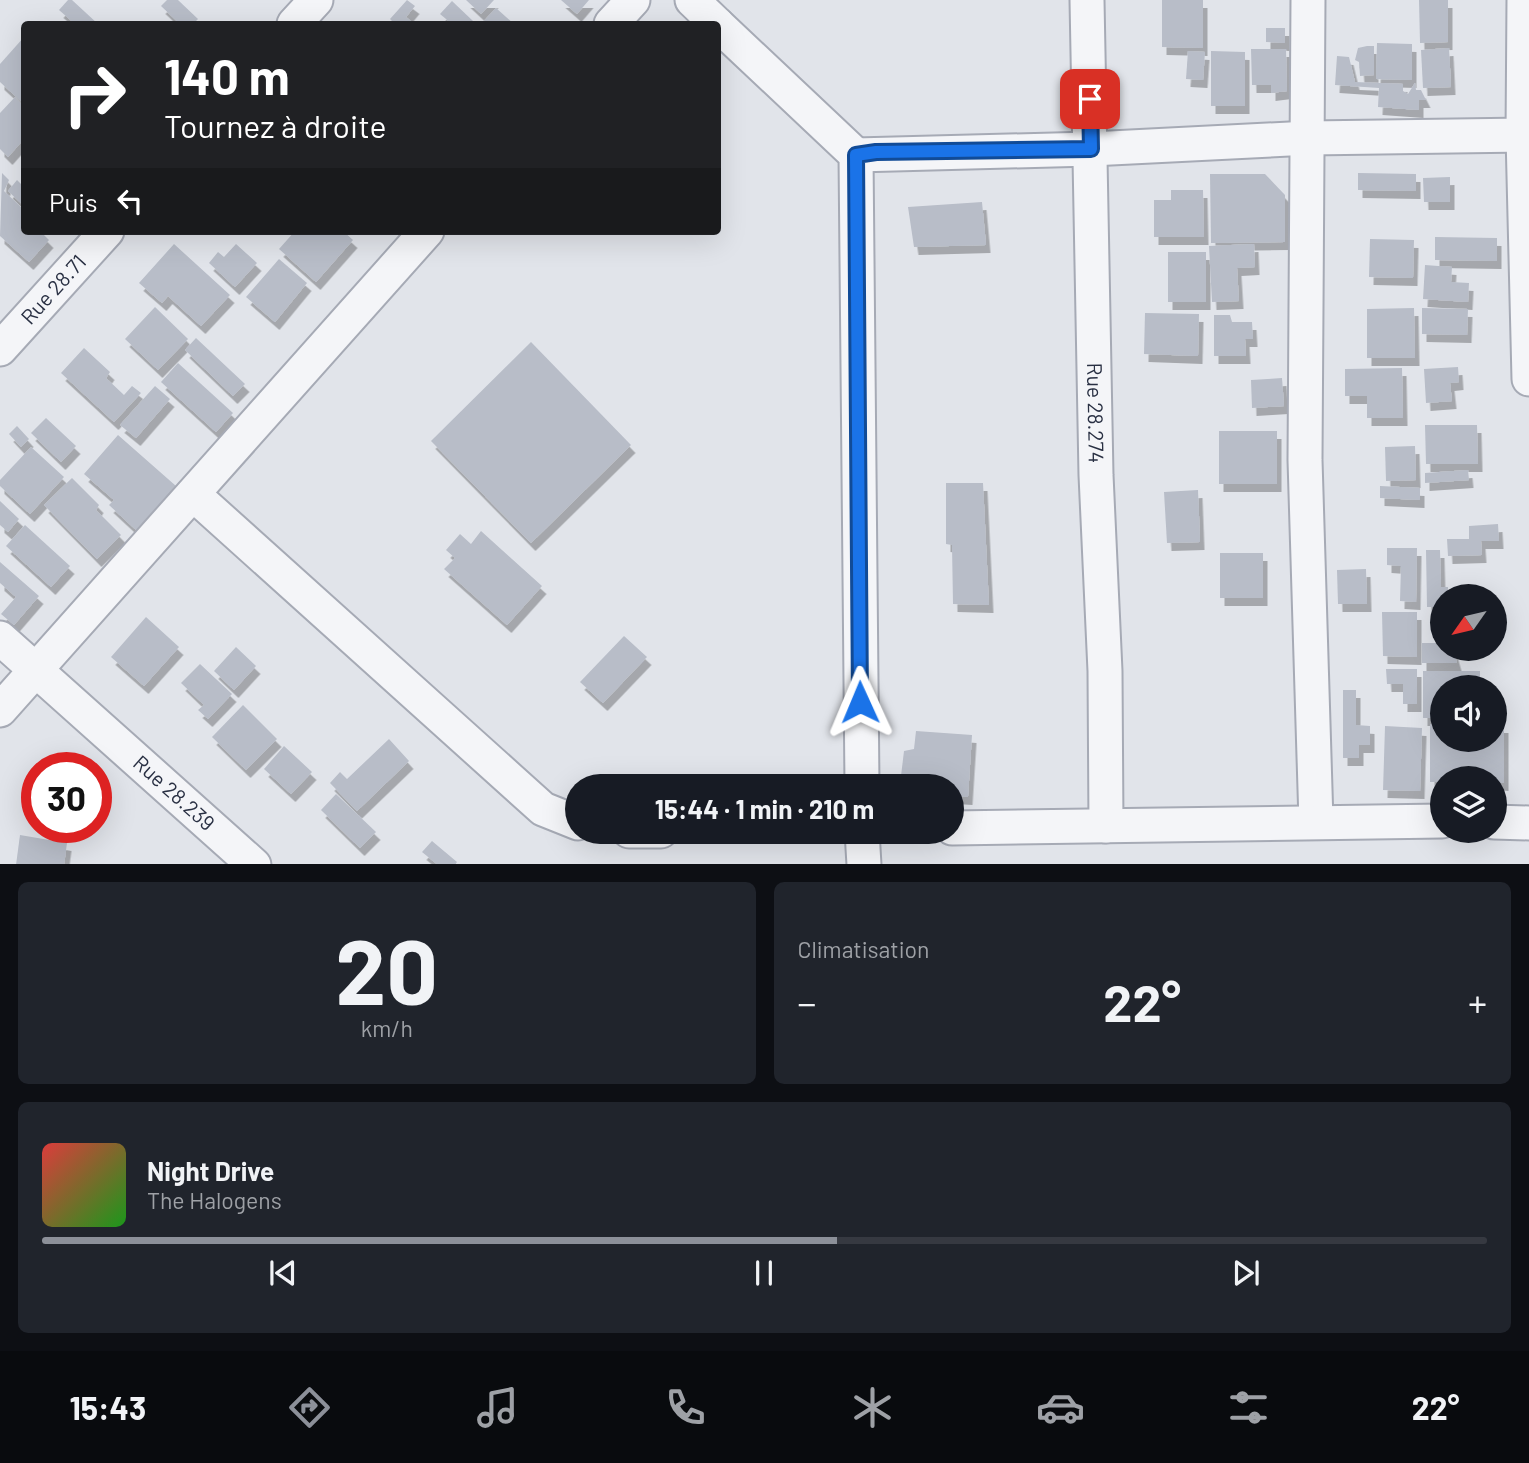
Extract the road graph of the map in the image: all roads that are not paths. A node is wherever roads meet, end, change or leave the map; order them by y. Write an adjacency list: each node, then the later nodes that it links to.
1 (316, 0): 7 (street)
2 (633, 0): 8 (street)
3 (692, 0): 9 (street)
4 (1087, 0): 13 (street, Rue 28.274)
5 (1308, 0): 12 (street)
6 (1524, 0): 11 (street)
7 (297, 21)
8 (614, 21)
9 (713, 21)
10 (721, 29): 14 (street)
11 (1526, 135): 12 (street); 18 (street)
12 (1309, 138): 13 (street); 27 (street)
13 (1091, 149): 14 (street); 30 (street, Rue 28.274)
14 (856, 155): 24 (street)
15 (103, 235): 17 (street, Rue 28.71)
16 (423, 235): 20 (street)
17 (0, 349)
18 (1529, 372): 19 (street)
19 (1529, 379)
20 (193, 494): 22 (street); 25 (street)
21 (0, 638): 22 (street, Rue 28.239)
22 (37, 669): 23 (street); 33 (street, Rue 28.239)
23 (0, 710)
24 (862, 774)
25 (565, 818)
26 (1430, 821): 27 (street)
27 (1316, 822): 30 (street)
28 (1507, 822): 29 (street)
29 (1529, 823)
30 (1106, 826): 31 (street)
31 (964, 828)
32 (863, 844): 34 (street)
33 (254, 864)
34 (864, 864)

